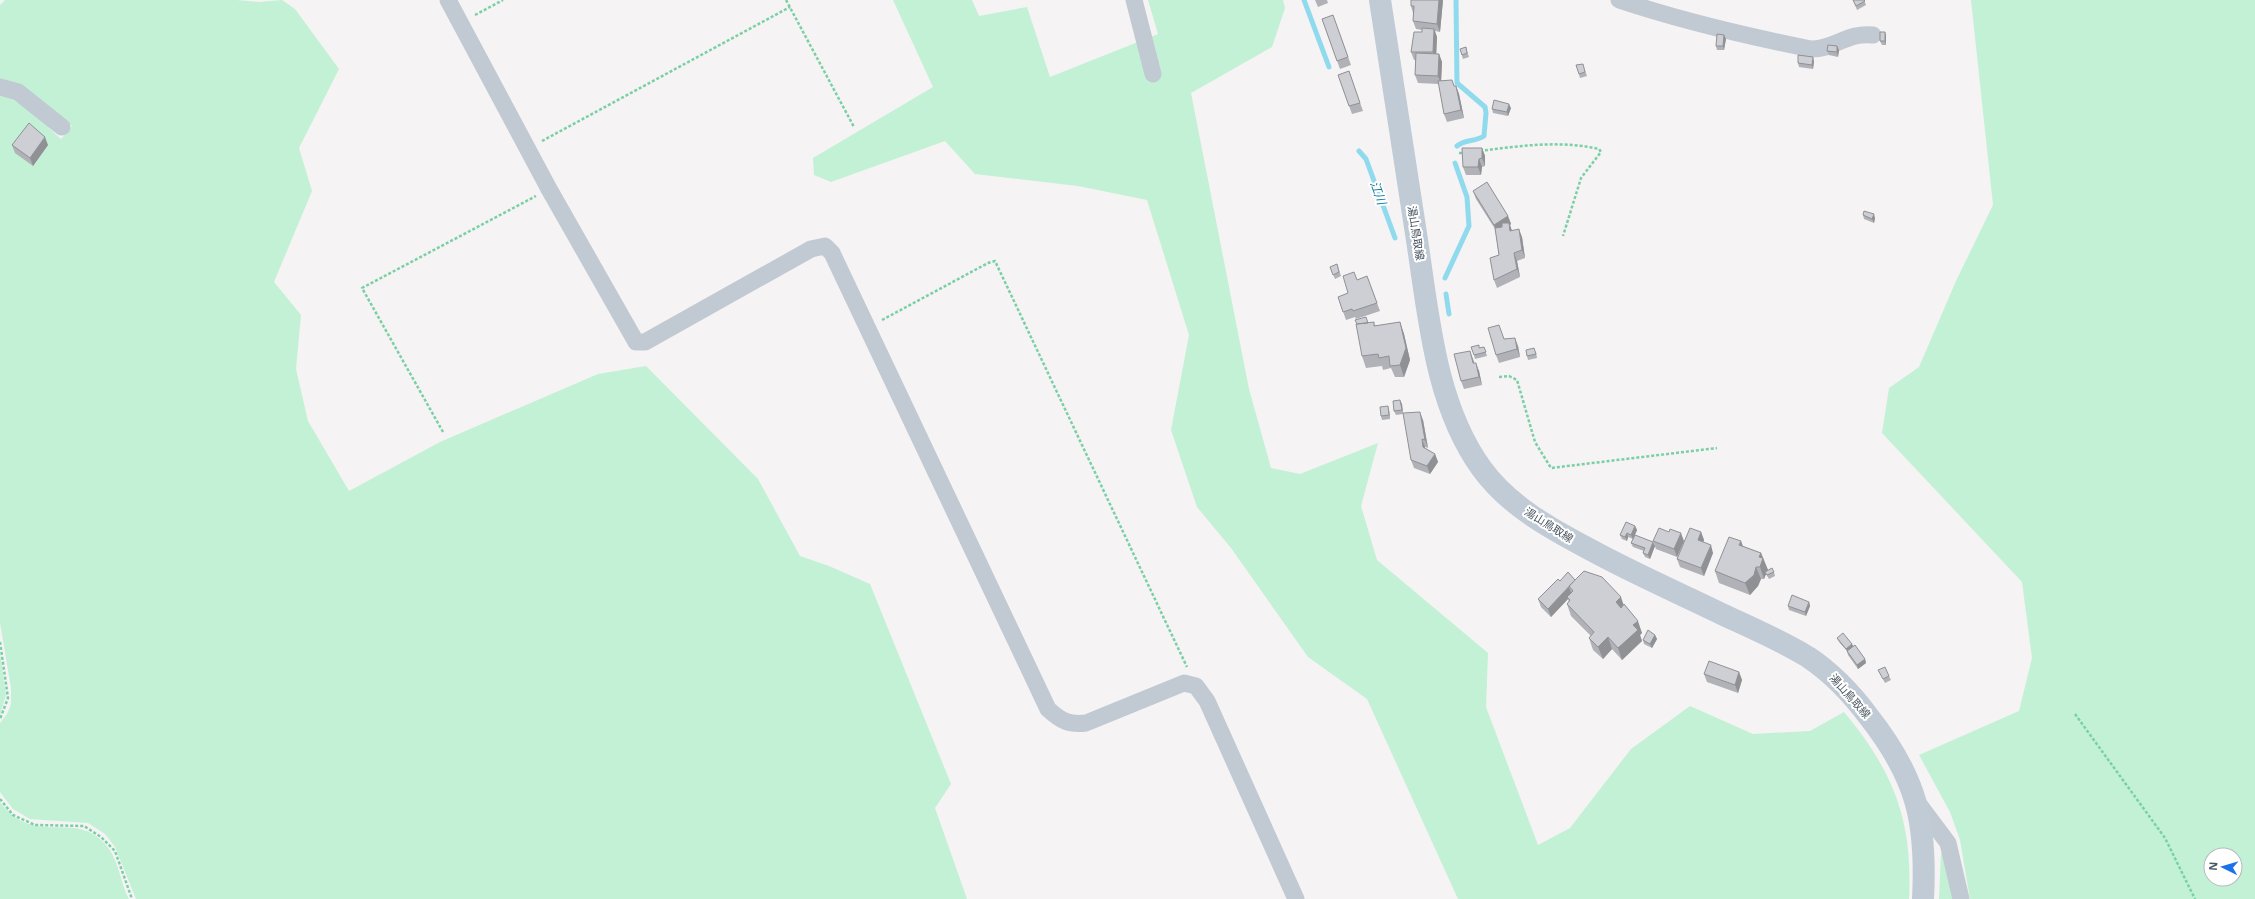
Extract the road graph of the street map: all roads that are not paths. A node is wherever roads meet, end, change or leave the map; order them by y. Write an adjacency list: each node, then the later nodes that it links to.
1 (448, 0): 10 (street)
2 (1134, 0): 6 (street)
3 (1380, 0): 9 (main road, 湯山鳥取線)
4 (1619, 0): 5 (street)
5 (1873, 35)
6 (1153, 74)
7 (0, 87): 8 (street)
8 (62, 127)
9 (1916, 800): 11 (main road, 湯山鳥取線); 12 (street)
10 (1296, 899)
11 (1923, 899)
12 (1961, 899)

